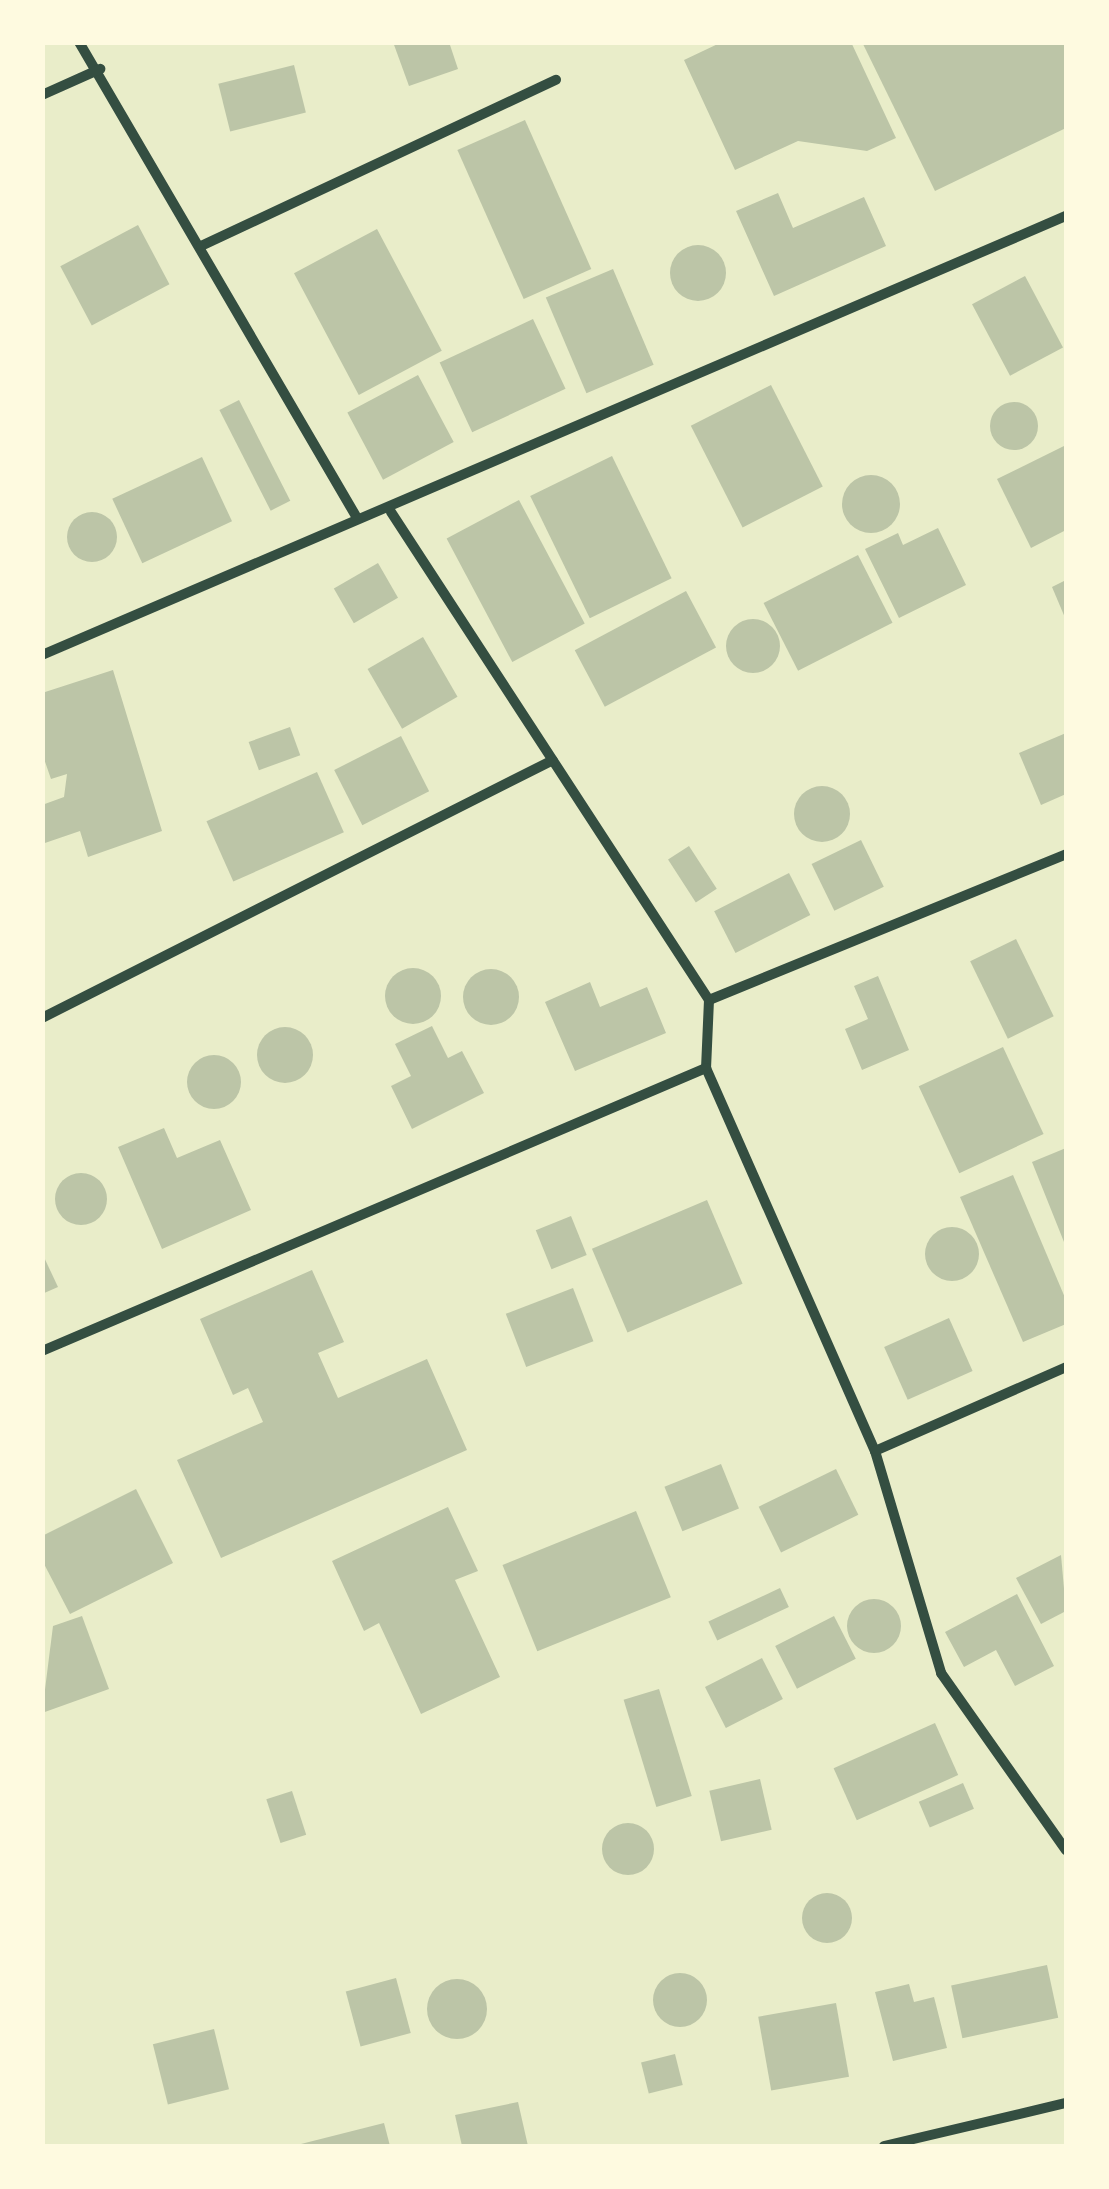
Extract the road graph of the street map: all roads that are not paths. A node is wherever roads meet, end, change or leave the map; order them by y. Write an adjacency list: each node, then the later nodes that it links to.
1 (78, 42): 2 (street)
2 (100, 69): 4 (street); 6 (street)
3 (556, 80): 6 (street)
4 (42, 95)
5 (1066, 216): 7 (street)
6 (201, 246): 8 (street)
7 (391, 512): 8 (street); 10 (street)
8 (357, 518): 9 (street)
9 (42, 655)
10 (553, 760): 12 (street); 13 (street)
11 (1066, 854): 12 (street)
12 (710, 1000): 14 (street)
13 (42, 1018)
14 (706, 1068): 15 (street); 17 (street)
15 (42, 1351)
16 (1066, 1367): 17 (street)
17 (876, 1451): 18 (street)
18 (1065, 1844)
19 (1066, 2103): 20 (street)
20 (884, 2146)

